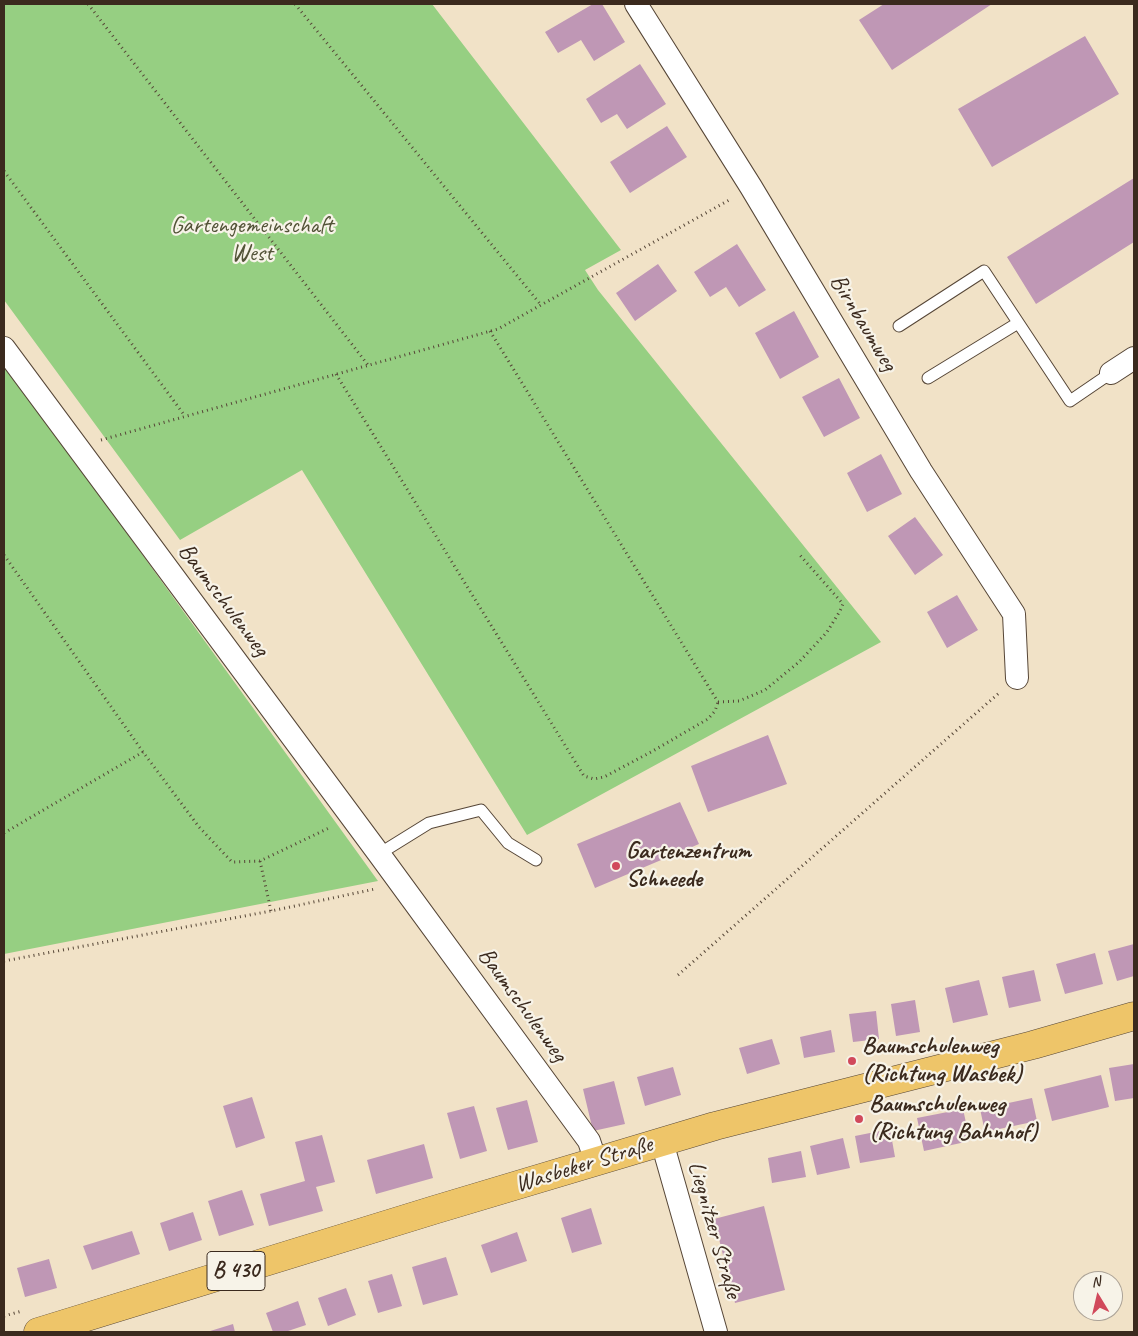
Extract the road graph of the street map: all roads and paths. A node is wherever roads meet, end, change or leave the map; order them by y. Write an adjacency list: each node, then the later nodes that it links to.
1 (88, 4): 12 (path)
2 (294, 4): 6 (path)
3 (636, 4): 5 (street, Birnbaumweg)
4 (4, 171): 16 (path)
5 (751, 187): 6 (path); 20 (street, Birnbaumweg)
6 (541, 305): 9 (path)
7 (1018, 323): 8 (lane); 13 (lane); 15 (lane)
8 (899, 326)
9 (490, 331): 12 (path); 21 (path)
10 (4, 348): 17 (street, Baumschulenweg)
11 (1134, 358): 13 (street)
12 (368, 365): 14 (path)
13 (1111, 373)
14 (336, 374): 16 (path); 21 (path)
15 (928, 378)
16 (185, 416): 17 (path)
17 (77, 447): 23 (street, Baumschulenweg)
18 (800, 554): 21 (path)
19 (4, 555): 22 (path)
20 (1017, 678): 31 (path)
21 (718, 702)
22 (143, 752): 24 (path); 27 (path)
23 (351, 817): 25 (street, Baumschulenweg); 27 (path)
24 (4, 833)
25 (379, 854): 26 (lane); 28 (street, Baumschulenweg)
26 (536, 860)
27 (260, 861): 29 (path)
28 (400, 883): 29 (path); 34 (street, Baumschulenweg)
29 (271, 911): 30 (path)
30 (4, 961)
31 (678, 975)
32 (1134, 1016): 33 (main road, Wasbeker Straße / B 430)
33 (662, 1142): 34 (main road, Wasbeker Straße / B 430); 36 (street, Liegnitzer Straße)
34 (596, 1162): 35 (main road, Wasbeker Straße / B 430)
35 (38, 1332)
36 (716, 1332)

